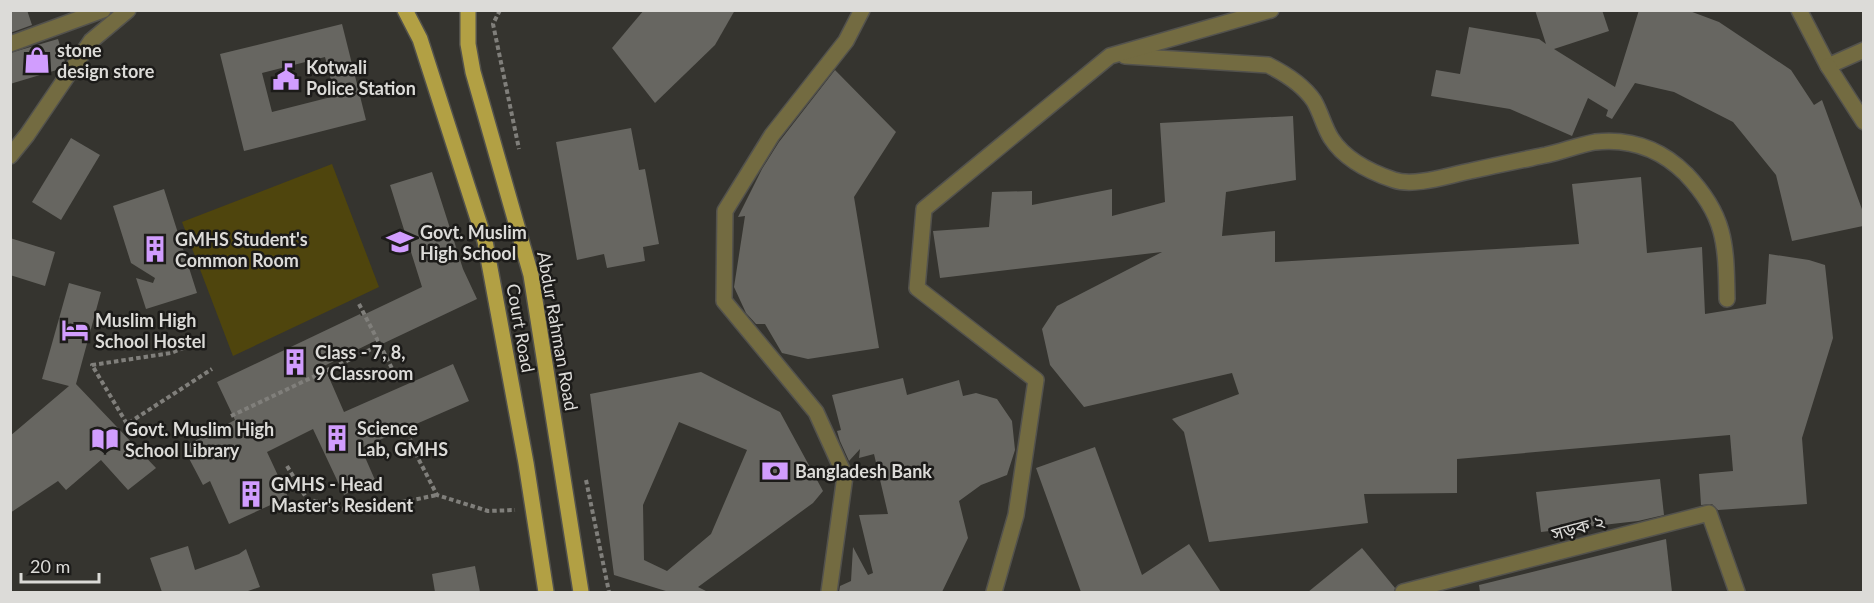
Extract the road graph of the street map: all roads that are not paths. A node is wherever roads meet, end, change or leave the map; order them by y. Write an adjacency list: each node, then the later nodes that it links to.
1 (103, 10): 8 (street)
2 (128, 10): 14 (street)
3 (405, 10): 16 (main road, Court Road)
4 (468, 10): 17 (main road, Abdur Rahman Road)
5 (862, 10): 18 (street)
6 (1271, 10): 11 (street)
7 (1799, 10): 12 (street)
8 (86, 13): 9 (street)
9 (10, 44)
10 (1863, 50): 12 (street)
11 (1110, 56): 15 (street); 19 (street)
12 (1828, 66): 13 (street)
13 (1863, 122)
14 (10, 156)
15 (1727, 299)
16 (546, 592)
17 (581, 592)
18 (829, 592)
19 (994, 592)
20 (1403, 592): 21 (street, সড়ক ২)
21 (1737, 592)

